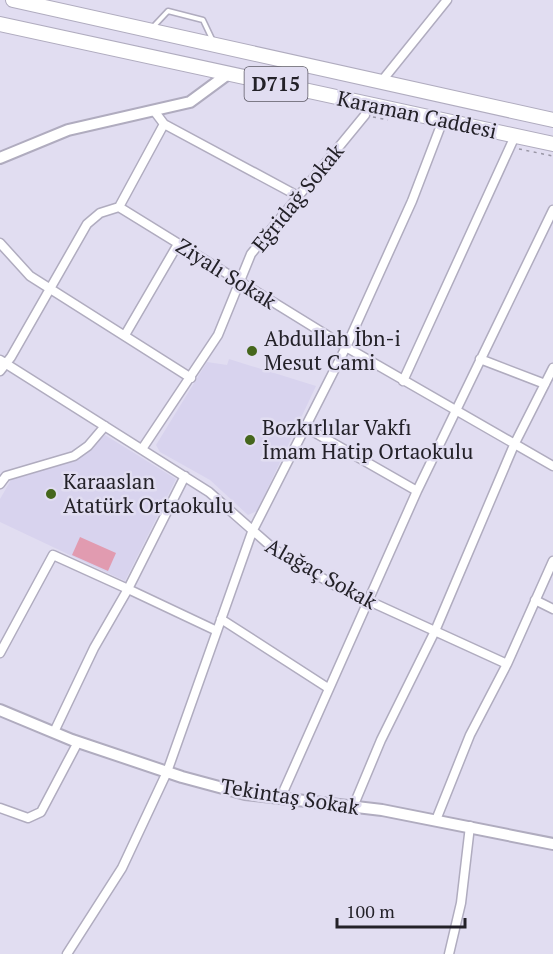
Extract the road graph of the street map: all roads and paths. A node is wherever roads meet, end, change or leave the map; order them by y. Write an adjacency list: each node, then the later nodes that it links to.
1 (16, 0): 4 (highway, Karaman Caddesi / D715)
2 (447, 0): 7 (street)
3 (0, 24): 6 (highway, Karaman Caddesi / D715)
4 (149, 31): 5 (highway, Karaman Caddesi / D715); 5 (lane)
5 (214, 46): 7 (highway, Karaman Caddesi / D715)
6 (228, 74): 8 (highway, Karaman Caddesi / D715); 9 (street)
7 (381, 82): 11 (highway, Karaman Caddesi / D715)
8 (367, 104): 10 (highway, Karaman Caddesi / D715); 17 (street, Eğridağ Sokak)
9 (154, 111): 12 (street); 16 (street)
10 (443, 120): 13 (highway, Karaman Caddesi / D715); 25 (street)
11 (553, 120)
12 (164, 124): 17 (street); 18 (street)
13 (516, 143): 14 (highway, Karaman Caddesi / D715); 15 (path); 31 (street)
14 (553, 144)
15 (553, 156)
16 (0, 158)
17 (298, 196): 22 (street, Eğridağ Sokak)
18 (119, 207): 21 (street, Ziyalı Sokak); 23 (street)
19 (553, 210): 26 (street)
20 (0, 243): 23 (street)
21 (178, 244): 22 (street, Ziyalı Sokak); 24 (street)
22 (239, 282): 25 (street, Ziyalı Sokak); 30 (street, Eğridağ Sokak)
23 (50, 290): 24 (street); 27 (street)
24 (125, 335): 30 (street)
25 (346, 347): 31 (street, Ziyalı Sokak); 35 (street)
26 (480, 359): 32 (street); 33 (street)
27 (3, 362): 29 (street); 34 (street, Alağaç Sokak)
28 (553, 368): 32 (street)
29 (0, 371)
30 (191, 378): 37 (street, Eğridağ Sokak)
31 (403, 381): 33 (street, Ziyalı Sokak)
32 (545, 384): 36 (street)
33 (454, 411): 36 (street, Ziyalı Sokak); 43 (street)
34 (105, 426): 37 (street, Alağaç Sokak); 40 (street)
35 (305, 427): 43 (street); 44 (street)
36 (513, 445): 38 (street, Ziyalı Sokak); 52 (street)
37 (142, 449): 41 (street, Alağaç Sokak)
38 (553, 466)
39 (0, 467): 40 (street)
40 (10, 475): 42 (street)
41 (184, 476): 44 (street, Alağaç Sokak); 46 (street)
42 (0, 484)
43 (417, 491): 48 (street)
44 (252, 532): 48 (street, Alağaç Sokak); 50 (street)
45 (553, 561): 47 (street)
46 (128, 589): 51 (street); 53 (street); 57 (street)
47 (535, 600): 49 (street); 54 (street)
48 (369, 602): 52 (street, Alağaç Sokak); 55 (street)
49 (553, 609)
50 (221, 619): 51 (street); 55 (street)
51 (217, 631): 59 (street)
52 (435, 632): 54 (street, Alağaç Sokak); 61 (street)
53 (0, 653)
54 (507, 664): 63 (street)
55 (328, 688): 60 (street)
56 (0, 710): 57 (street, Tekintaş Sokak)
57 (54, 732): 58 (street, Tekintaş Sokak)
58 (78, 742): 59 (street, Tekintaş Sokak); 62 (street)
59 (166, 772): 60 (street, Tekintaş Sokak); 66 (street)
60 (280, 799): 61 (street, Tekintaş Sokak)
61 (353, 807): 63 (street, Tekintaş Sokak)
62 (0, 808)
63 (436, 820): 64 (street, Tekintaş Sokak)
64 (470, 826): 65 (street, Tekintaş Sokak); 67 (street)
65 (553, 844)
66 (67, 954)
67 (449, 954)

